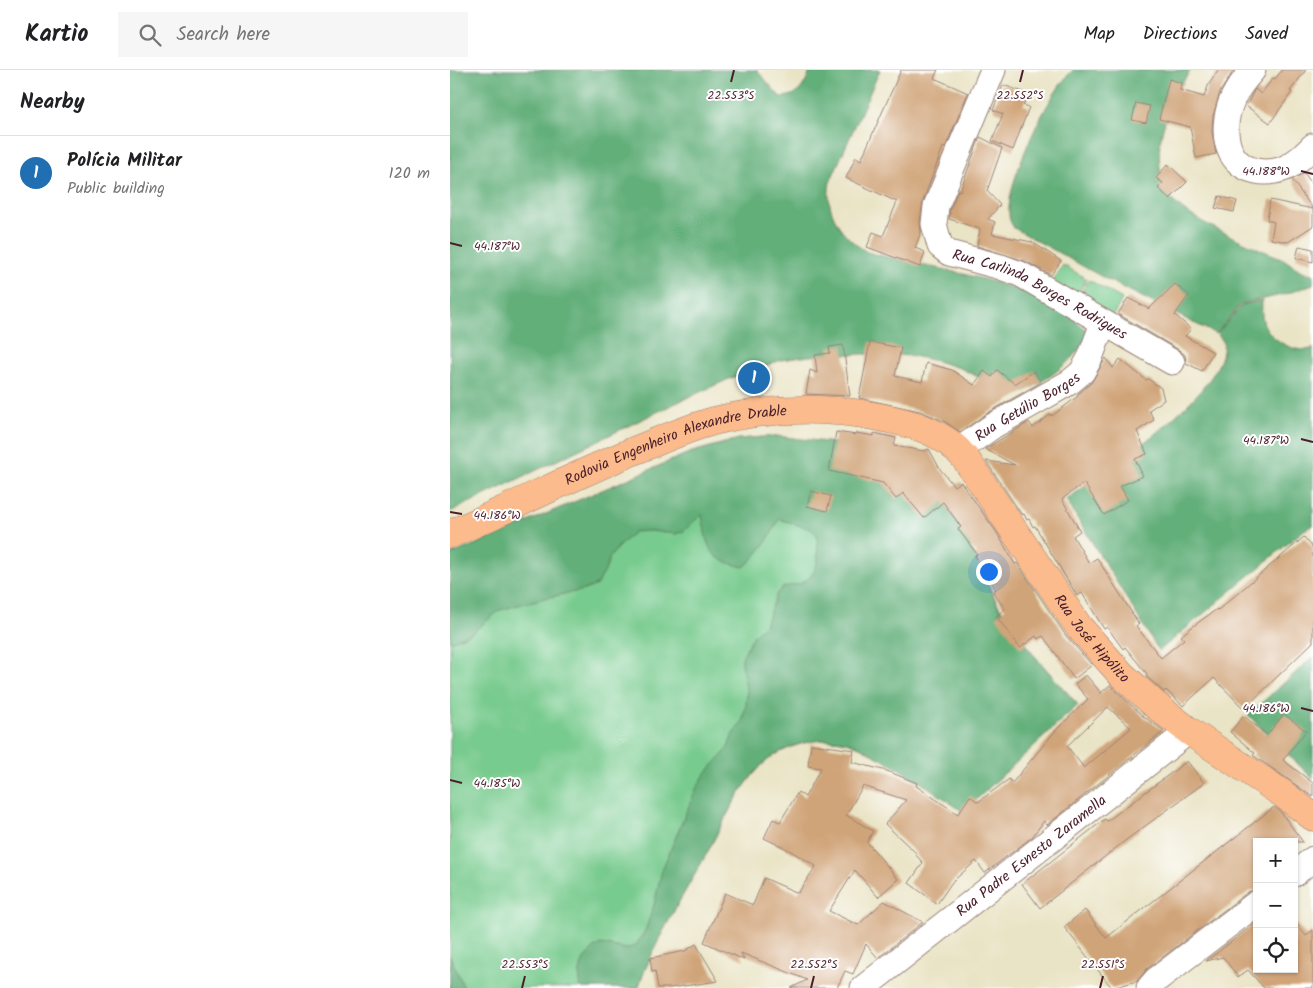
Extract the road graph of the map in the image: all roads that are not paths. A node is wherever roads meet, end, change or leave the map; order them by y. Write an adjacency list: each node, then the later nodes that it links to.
1 (993, 70): 4 (street, Rua Carlinda Borges Rodrigues)
2 (1253, 70): 3 (street)
3 (1313, 146)
4 (1101, 328): 5 (street, Rua Carlinda Borges Rodrigues); 7 (street, Rua Getúlio Borges)
5 (1172, 362)
6 (912, 424): 7 (main road, Rua José Hipólito); 8 (main road, Rodovia Engenheiro Alexandre Drable)
7 (959, 450): 9 (main road, Rua José Hipólito)
8 (450, 534)
9 (1189, 730): 10 (main road, Rua José Hipólito); 15 (street, Rua Padre Esnesto Zaramella)
10 (1313, 817)
11 (1313, 860): 12 (street)
12 (1298, 871)
13 (1253, 906): 14 (street)
14 (1153, 984)
15 (874, 986)

